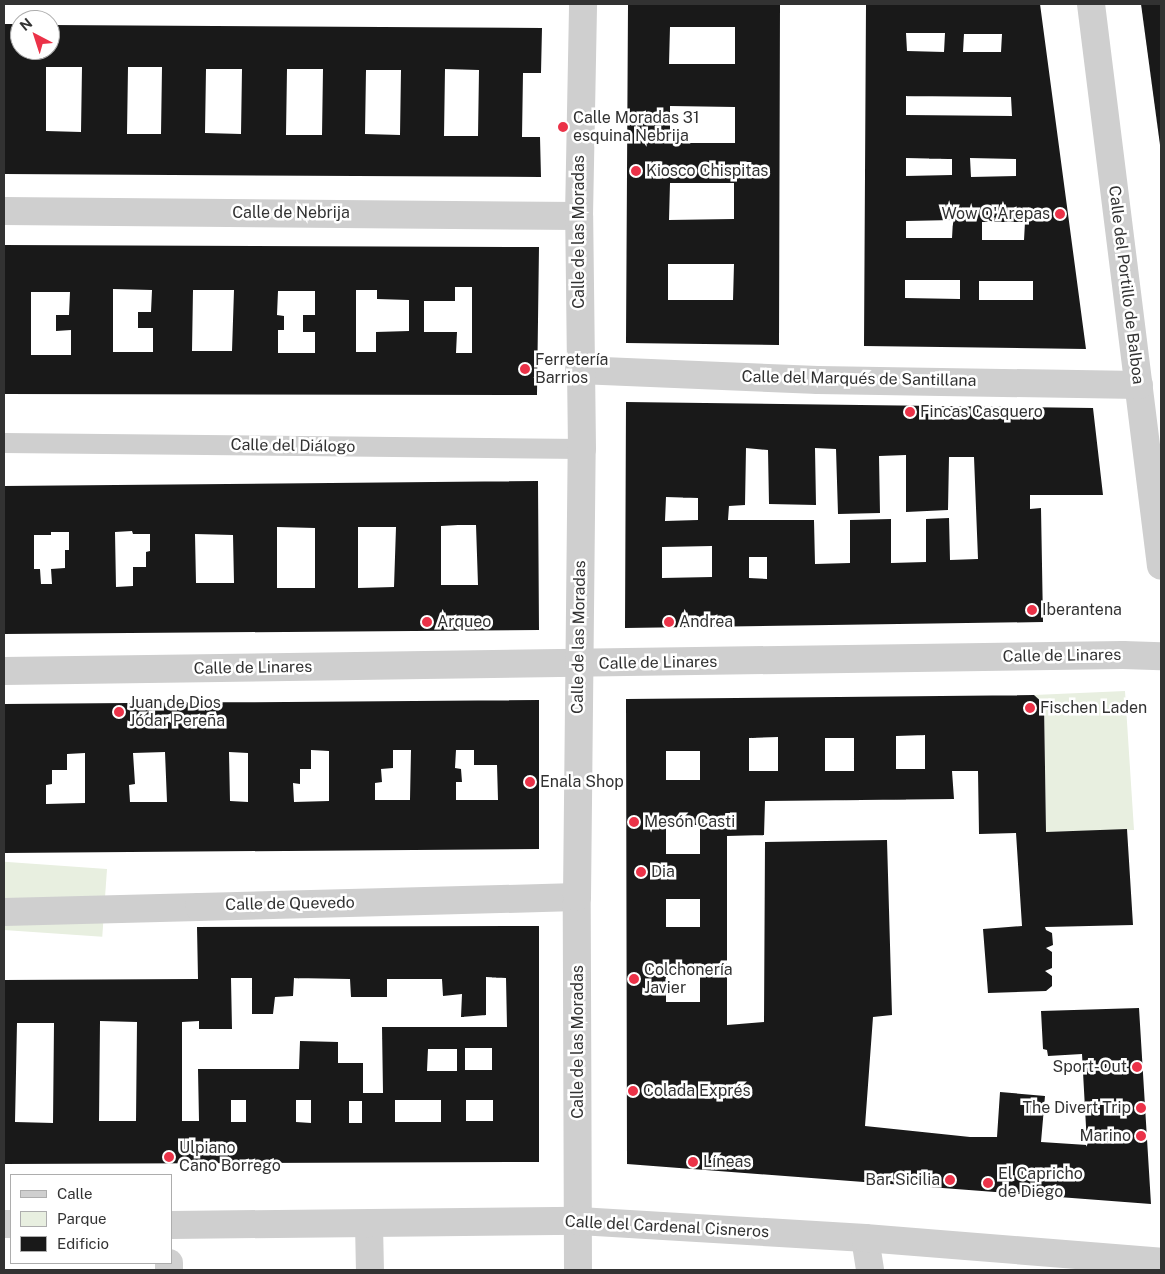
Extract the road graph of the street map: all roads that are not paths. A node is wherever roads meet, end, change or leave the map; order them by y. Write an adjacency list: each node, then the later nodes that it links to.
1 (583, 4): 4 (street, Calle de las Moradas)
2 (1091, 4): 6 (street, Calle del Portillo de Balboa)
3 (4, 211): 4 (street, Calle de Nebrija)
4 (579, 216): 5 (street, Calle de las Moradas)
5 (579, 370): 6 (street, Calle del Marqués de Santillana); 8 (street, Calle de las Moradas)
6 (1139, 385): 9 (street, Calle del Portillo de Balboa)
7 (4, 443): 8 (lane, Calle del Diálogo)
8 (582, 449): 11 (street, Calle de las Moradas)
9 (1161, 566)
10 (1161, 656): 11 (street, Calle de Linares)
11 (578, 664): 12 (street, Calle de Linares); 13 (street, Calle de las Moradas)
12 (4, 671)
13 (577, 897): 14 (street, Calle de Quevedo); 15 (street, Calle de las Moradas)
14 (4, 912)
15 (579, 1221): 16 (street, Calle del Cardenal Cisneros); 18 (street, Calle del Cardenal Cisneros); 21 (street, Calle de las Moradas)
16 (369, 1224): 17 (street, Calle del Cardenal Cisneros); 20 (street)
17 (172, 1225)
18 (865, 1238): 19 (street, Calle del Cardenal Cisneros); 22 (street)
19 (1161, 1262)
20 (370, 1270)
21 (578, 1270)
22 (870, 1270)

